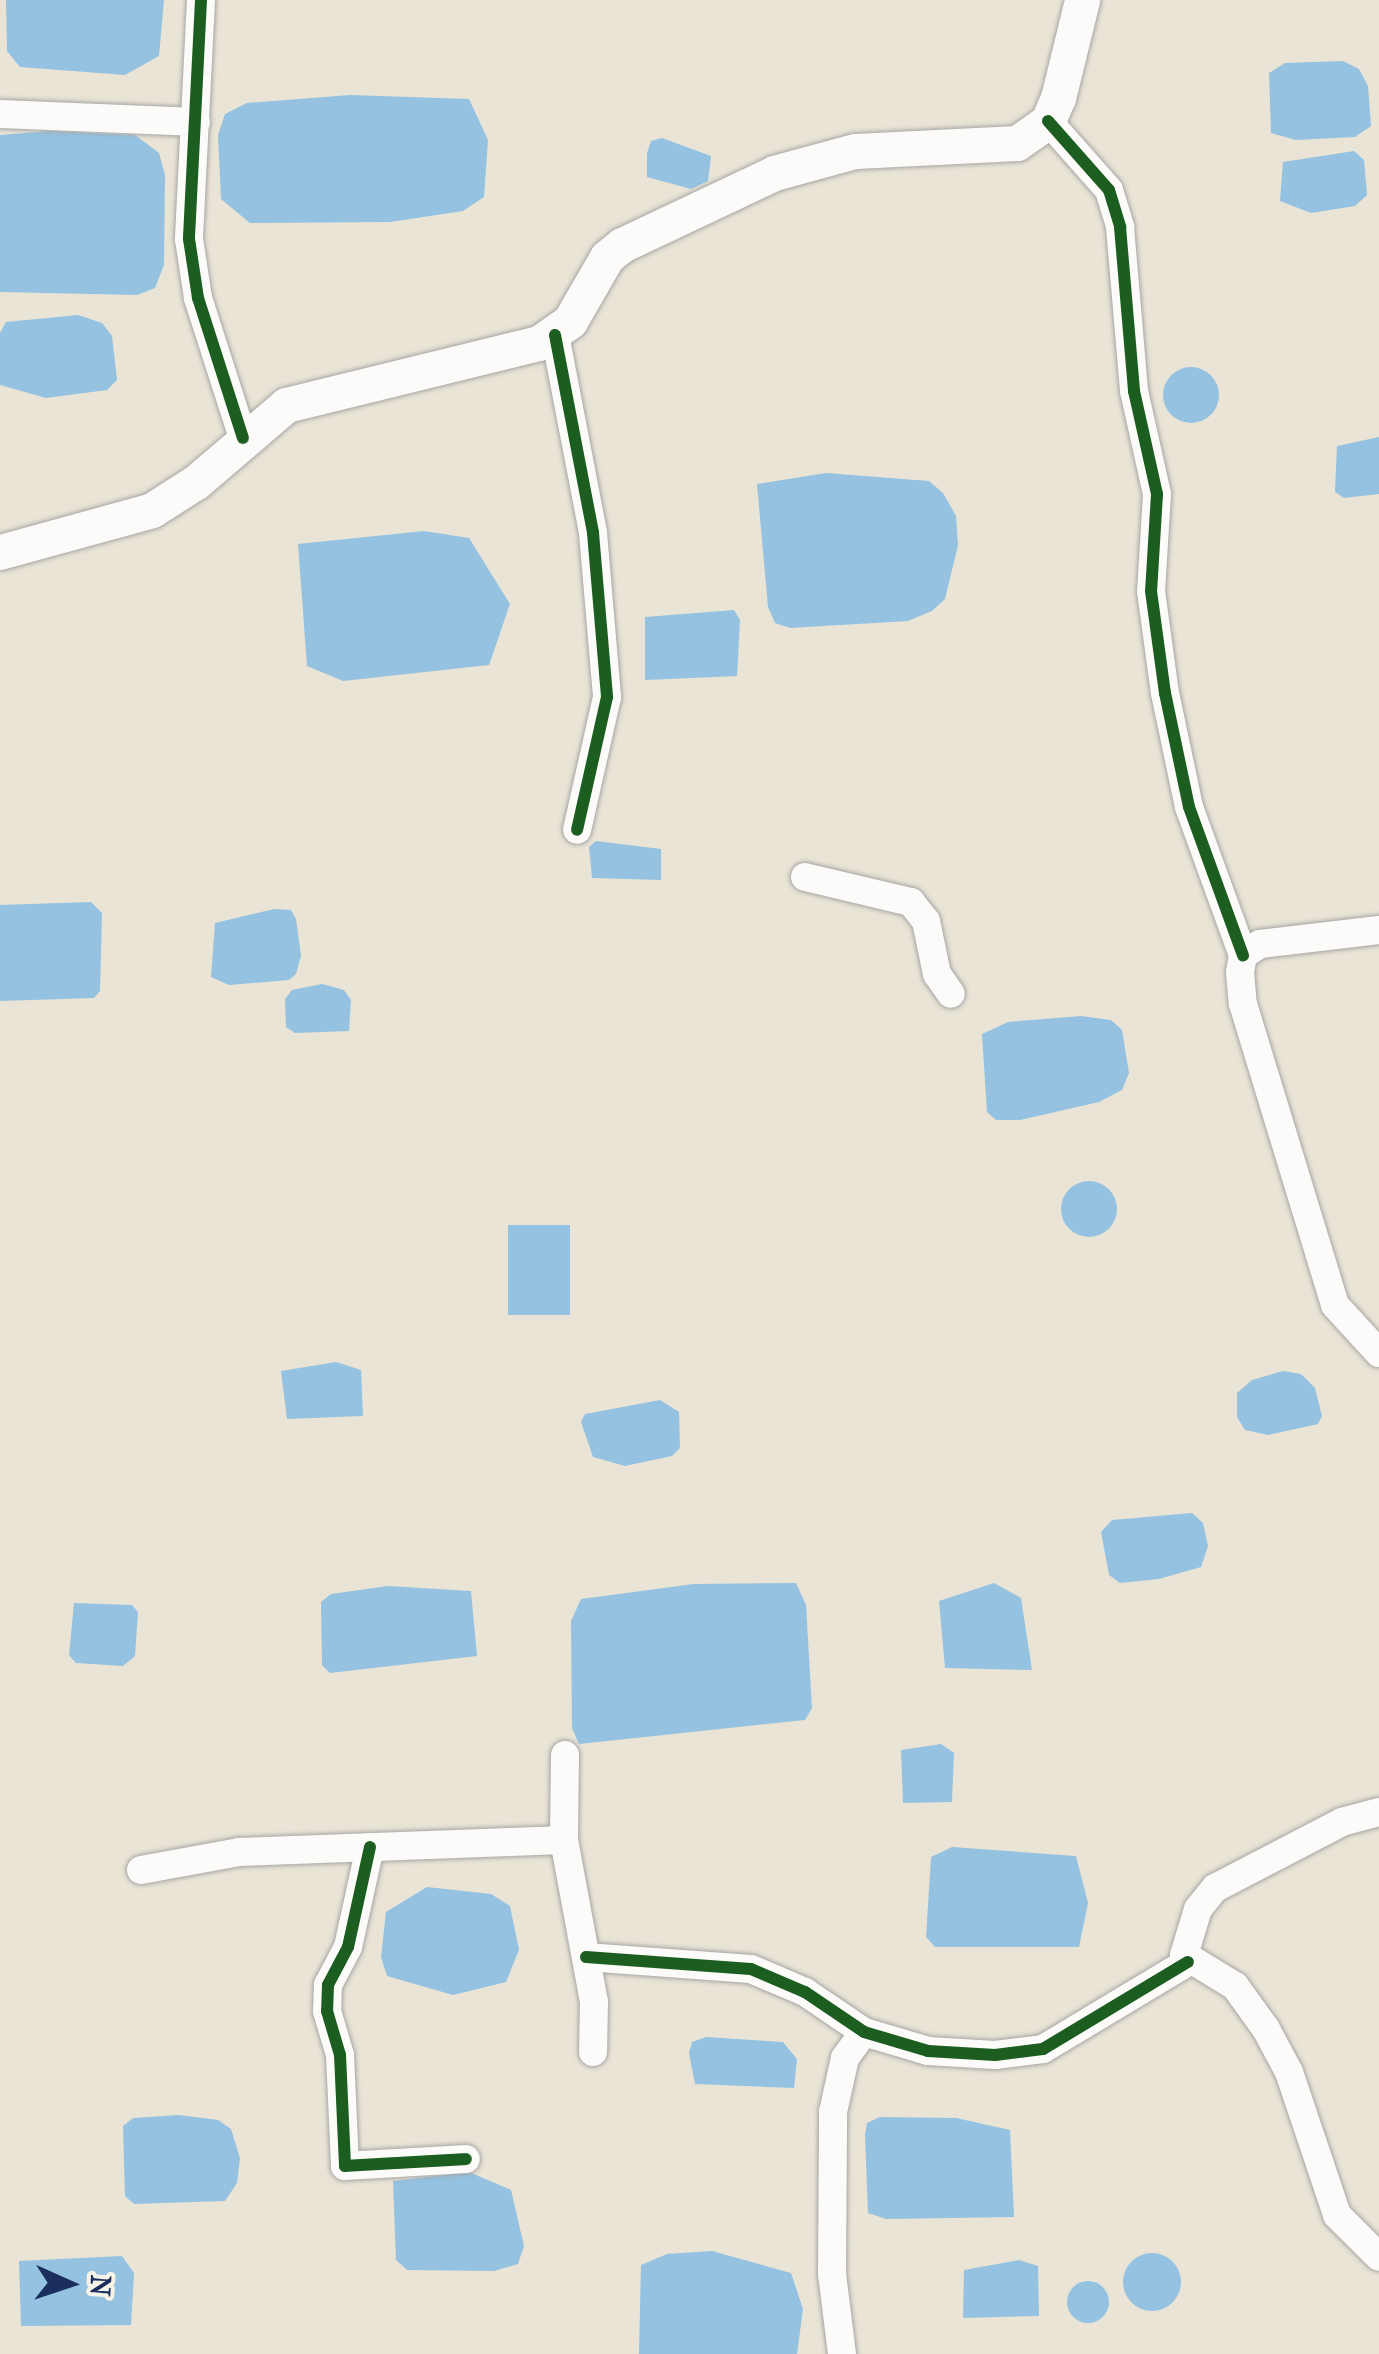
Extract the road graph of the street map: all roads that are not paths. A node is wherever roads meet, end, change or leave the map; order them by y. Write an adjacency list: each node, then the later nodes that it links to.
1 (201, 0): 5 (street)
2 (1082, 0): 4 (main road)
3 (0, 114): 5 (street)
4 (1048, 121): 6 (main road); 12 (street)
5 (196, 122): 7 (street)
6 (556, 335): 7 (main road); 9 (street)
7 (243, 438): 8 (main road)
8 (0, 552)
9 (578, 830)
10 (805, 877): 13 (street)
11 (1379, 930): 12 (street)
12 (1243, 955): 14 (street)
13 (950, 994)
14 (1375, 1341)
15 (565, 1755): 17 (street)
16 (1379, 1812): 21 (street)
17 (564, 1840): 18 (street); 20 (street)
18 (370, 1847): 19 (street); 24 (street)
19 (141, 1870)
20 (586, 1957): 22 (street); 23 (street)
21 (1188, 1962): 22 (street); 25 (street)
22 (864, 2032): 26 (street)
23 (593, 2052)
24 (466, 2159)
25 (1376, 2247)
26 (842, 2354)

